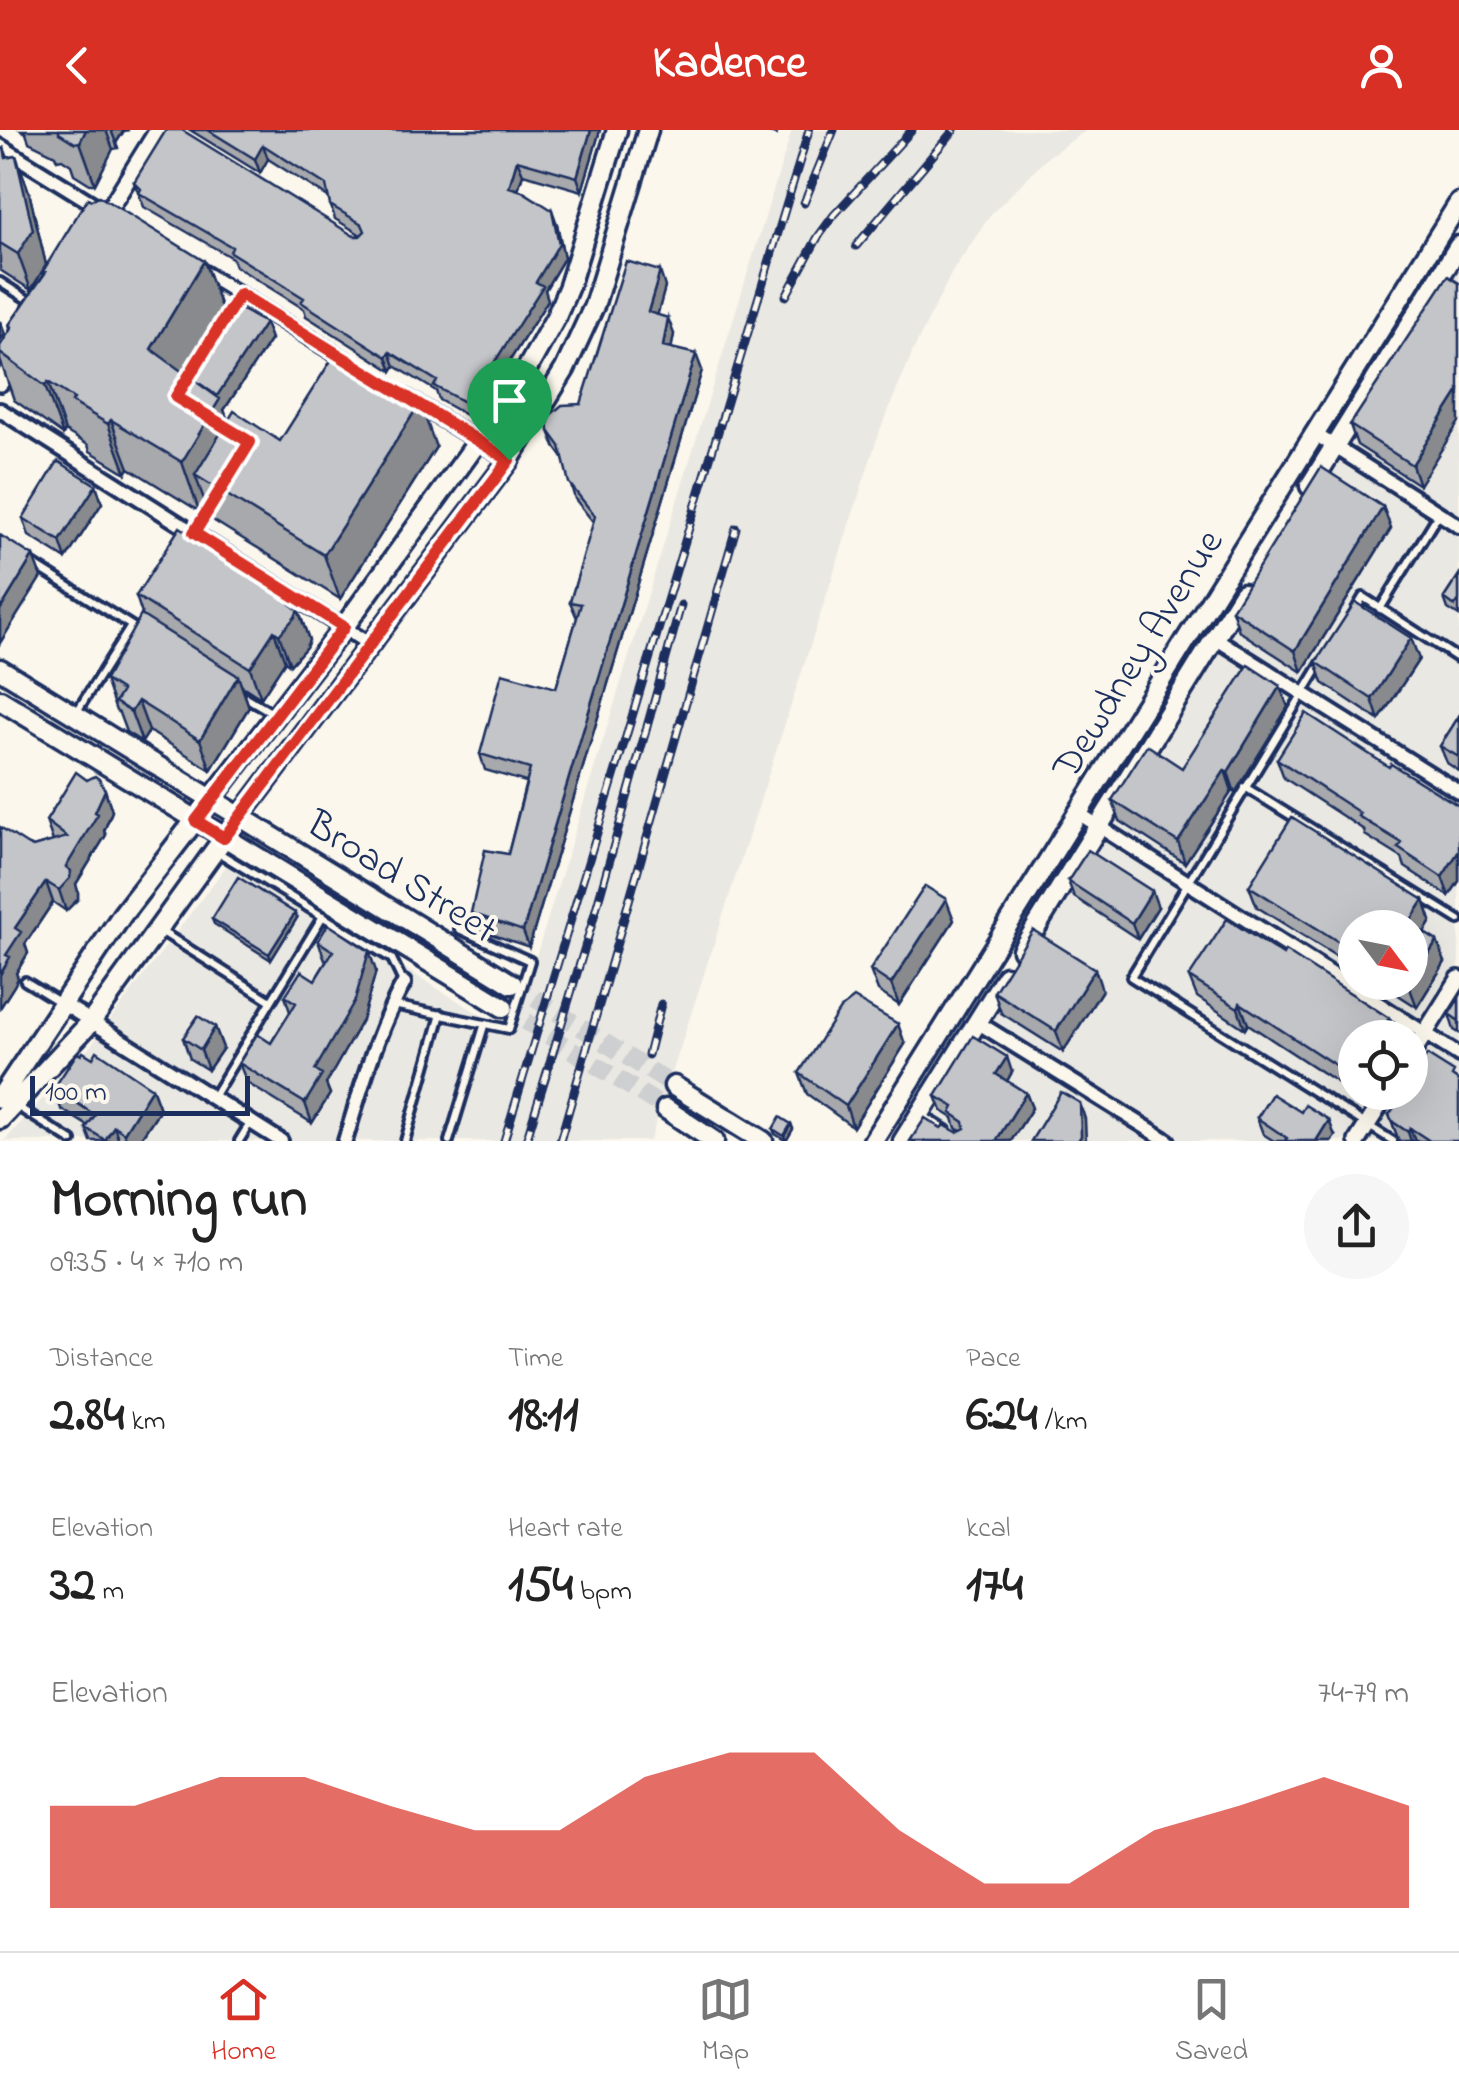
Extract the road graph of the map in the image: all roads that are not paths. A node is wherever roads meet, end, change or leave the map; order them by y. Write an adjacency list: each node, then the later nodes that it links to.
1 (158, 130): 6 (street)
2 (617, 130): 19 (main road)
3 (648, 130): 21 (main road)
4 (0, 146): 6 (street)
5 (1459, 203): 18 (main road, Dewdney Avenue)
6 (111, 215): 7 (street)
7 (89, 241)
8 (1457, 253): 20 (main road)
9 (182, 259): 11 (street)
10 (0, 282): 13 (lane)
11 (240, 294): 12 (lane); 14 (street)
12 (231, 309)
13 (40, 319): 15 (street)
14 (353, 364)
15 (0, 383)
16 (400, 393): 19 (street)
17 (0, 410): 26 (street)
18 (1314, 434): 20 (street); 47 (main road, Dewdney Avenue)
19 (478, 442): 21 (street); 32 (main road)
20 (1334, 446): 23 (main road); 24 (street)
21 (509, 460): 35 (main road)
22 (212, 503): 26 (lane)
23 (1295, 509)
24 (1439, 513): 25 (street); 29 (lane)
25 (1459, 526)
26 (194, 533): 32 (street)
27 (20, 556): 31 (lane)
28 (1256, 573): 34 (main road, Dewdney Avenue)
29 (1380, 609): 30 (lane); 37 (lane)
30 (1352, 614)
31 (131, 626): 33 (lane); 42 (lane)
32 (344, 627): 35 (street); 43 (main road)
33 (147, 636)
34 (1215, 638): 40 (street); 50 (main road, Dewdney Avenue)
35 (370, 644): 48 (main road)
36 (1332, 646): 40 (lane)
37 (1459, 658)
38 (0, 669): 42 (main road, Broad Street)
39 (227, 685): 43 (lane)
40 (1302, 694): 44 (lane); 45 (street)
41 (0, 700): 49 (main road, Broad Street)
42 (74, 715): 46 (main road, Broad Street)
43 (275, 715): 46 (main road)
44 (1246, 787): 52 (lane); 54 (lane)
45 (1459, 792)
46 (213, 798): 48 (main road, Broad Street); 49 (main road)
47 (1078, 812): 50 (street); 91 (main road, Dewdney Avenue)
48 (241, 816): 51 (main road); 60 (main road, Broad Street)
49 (196, 821): 51 (main road, Broad Street); 62 (main road)
50 (1099, 826): 52 (street); 68 (main road, Dewdney Avenue)
51 (219, 844): 53 (lane); 56 (main road); 64 (main road, Broad Street)
52 (1188, 881): 66 (street); 81 (lane)
53 (323, 916): 59 (lane); 61 (lane)
54 (1459, 920)
55 (459, 929): 69 (lane)
56 (158, 930): 61 (lane); 67 (main road)
57 (1459, 979): 70 (street)
58 (25, 981): 62 (lane)
59 (404, 983): 63 (street)
60 (512, 984)
61 (271, 1001): 74 (lane)
62 (62, 1004): 67 (street); 75 (main road)
63 (392, 1004): 65 (lane); 86 (street)
64 (503, 1007)
65 (441, 1014): 69 (lane); 87 (lane)
66 (1402, 1020)
67 (91, 1022): 74 (street); 75 (main road)
68 (978, 1022): 78 (main road, Dewdney Avenue); 93 (street)
69 (484, 1026): 88 (lane)
70 (1428, 1028)
71 (1428, 1036): 72 (street)
72 (1459, 1055)
73 (674, 1086): 90 (main road)
74 (212, 1098): 80 (street)
75 (6, 1101): 79 (main road); 84 (lane)
76 (666, 1109): 89 (main road)
77 (1377, 1110): 81 (street)
78 (920, 1114): 82 (lane); 92 (main road, Dewdney Avenue)
79 (0, 1120)
80 (251, 1122): 83 (street); 85 (lane)
81 (1367, 1125): 94 (street); 95 (lane)
82 (949, 1132)
83 (278, 1140)
84 (72, 1141)
85 (240, 1141)
86 (345, 1141)
87 (405, 1141)
88 (449, 1141)
89 (714, 1141)
90 (763, 1141)
91 (873, 1141)
92 (903, 1141)
93 (1168, 1141)
94 (1357, 1141)
95 (1394, 1141)

